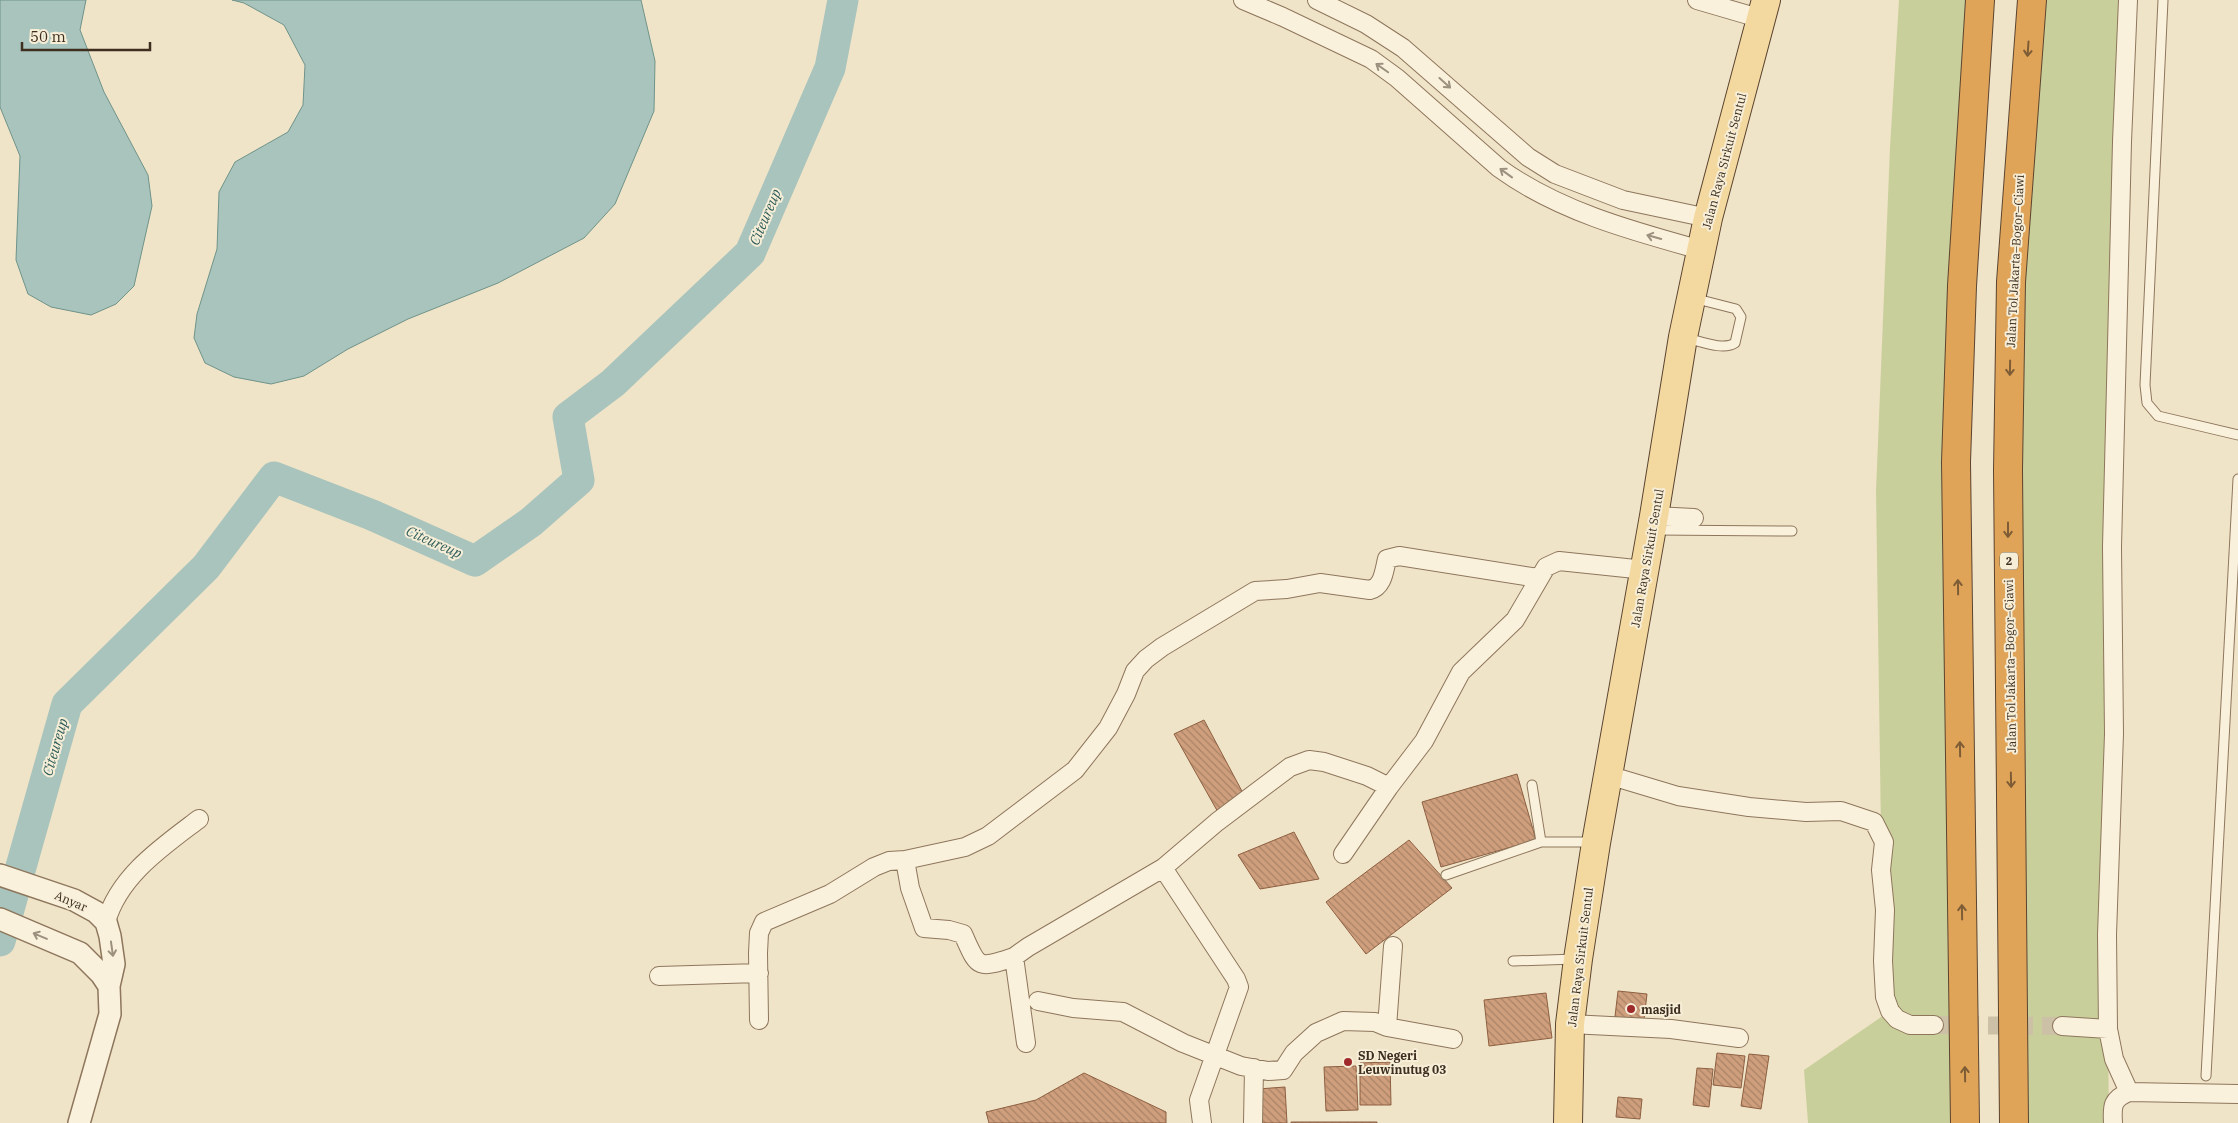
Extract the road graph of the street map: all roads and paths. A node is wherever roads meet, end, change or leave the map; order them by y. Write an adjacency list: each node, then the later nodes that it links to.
1 (1243, 0): 10 (street, one-way to 1)
2 (1317, 0): 9 (street, one-way to 9)
3 (1697, 0): 8 (street)
4 (1980, 0): 61 (highway, one-way to 4)
5 (2032, 0): 62 (highway, Jalan Tol Jakarta–Bogor–Ciawi / 2, one-way to 62)
6 (2128, 0): 48 (street)
7 (2163, 0): 15 (lane)
8 (1764, 9): 11 (main road, Jalan Raya Sirkuit Sentul)
9 (1592, 189): 10 (street); 11 (street)
10 (1585, 212): 12 (street, one-way to 10)
11 (1708, 218): 12 (main road, Jalan Raya Sirkuit Sentul)
12 (1701, 250): 13 (main road, Jalan Raya Sirkuit Sentul)
13 (1690, 297): 14 (main road, Jalan Raya Sirkuit Sentul); 14 (lane)
14 (1683, 338): 18 (main road, Jalan Raya Sirkuit Sentul)
15 (2238, 435)
16 (2238, 479): 54 (lane)
17 (1694, 518): 18 (street)
18 (1653, 523): 19 (lane); 20 (main road, Jalan Raya Sirkuit Sentul)
19 (1792, 531)
20 (1644, 570): 21 (street); 22 (main road, Jalan Raya Sirkuit Sentul)
21 (1538, 578): 24 (street); 29 (street)
22 (1608, 774): 27 (main road, Jalan Raya Sirkuit Sentul); 45 (street)
23 (1532, 785): 26 (lane)
24 (1389, 787): 28 (street); 30 (street)
25 (198, 819): 34 (street)
26 (1541, 842): 27 (lane); 32 (lane)
27 (1596, 843): 37 (main road, Jalan Raya Sirkuit Sentul)
28 (1343, 854)
29 (905, 860): 36 (street); 39 (street)
30 (1163, 868): 36 (street); 52 (street)
31 (0, 875): 34 (street, Anyar)
32 (1446, 875)
33 (0, 918): 41 (street, one-way to 33)
34 (106, 922): 41 (street, one-way to 41)
35 (1393, 946): 47 (street)
36 (1014, 957): 51 (street)
37 (1578, 959): 38 (lane); 44 (main road, Jalan Raya Sirkuit Sentul)
38 (1513, 961)
39 (758, 973): 40 (street); 43 (street)
40 (659, 976)
41 (109, 986): 57 (street)
42 (1038, 1001): 52 (street)
43 (760, 1020)
44 (1570, 1024): 49 (street); 60 (main road, Jalan Raya Sirkuit Sentul)
45 (1934, 1025)
46 (2062, 1026): 48 (street)
47 (1387, 1027): 50 (street); 53 (street)
48 (2108, 1029): 55 (street)
49 (1739, 1038)
50 (1453, 1039)
51 (1026, 1043)
52 (1214, 1055): 53 (street); 58 (street)
53 (1254, 1068): 59 (street)
54 (2206, 1076)
55 (2129, 1092): 56 (street); 63 (street)
56 (2238, 1094)
57 (79, 1123)
58 (1202, 1123)
59 (1253, 1123)
60 (1568, 1123)
61 (1965, 1123)
62 (2014, 1123)
63 (2113, 1123)

